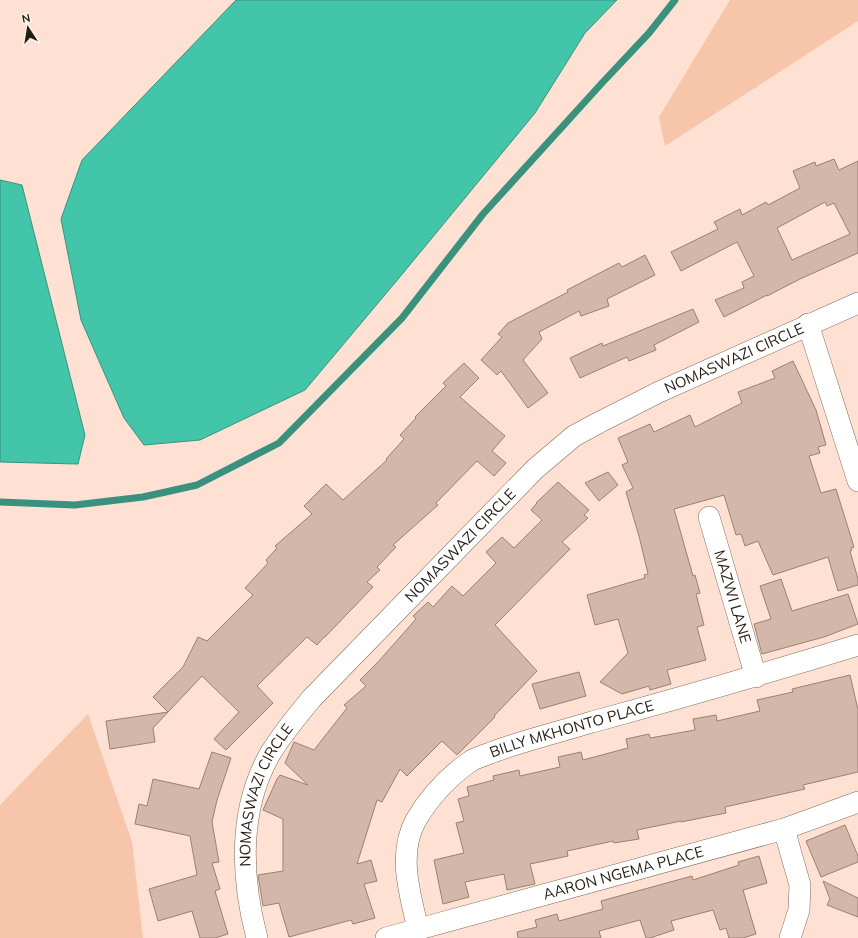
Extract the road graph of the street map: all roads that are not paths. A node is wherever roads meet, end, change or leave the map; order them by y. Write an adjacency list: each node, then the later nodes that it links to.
1 (858, 303): 2 (street, NOMASWAZI CIRCLE)
2 (808, 324): 3 (street); 10 (street, NOMASWAZI CIRCLE)
3 (857, 472)
4 (709, 517): 6 (street, MAZWI LANE)
5 (858, 645): 6 (street, BILLY MKHONTO PLACE)
6 (756, 676): 9 (street, BILLY MKHONTO PLACE)
7 (858, 802): 8 (street, AARON NGEMA PLACE)
8 (784, 829): 9 (street, AARON NGEMA PLACE); 12 (street)
9 (418, 929): 11 (street, AARON NGEMA PLACE)
10 (257, 938)
11 (386, 938)
12 (790, 938)

